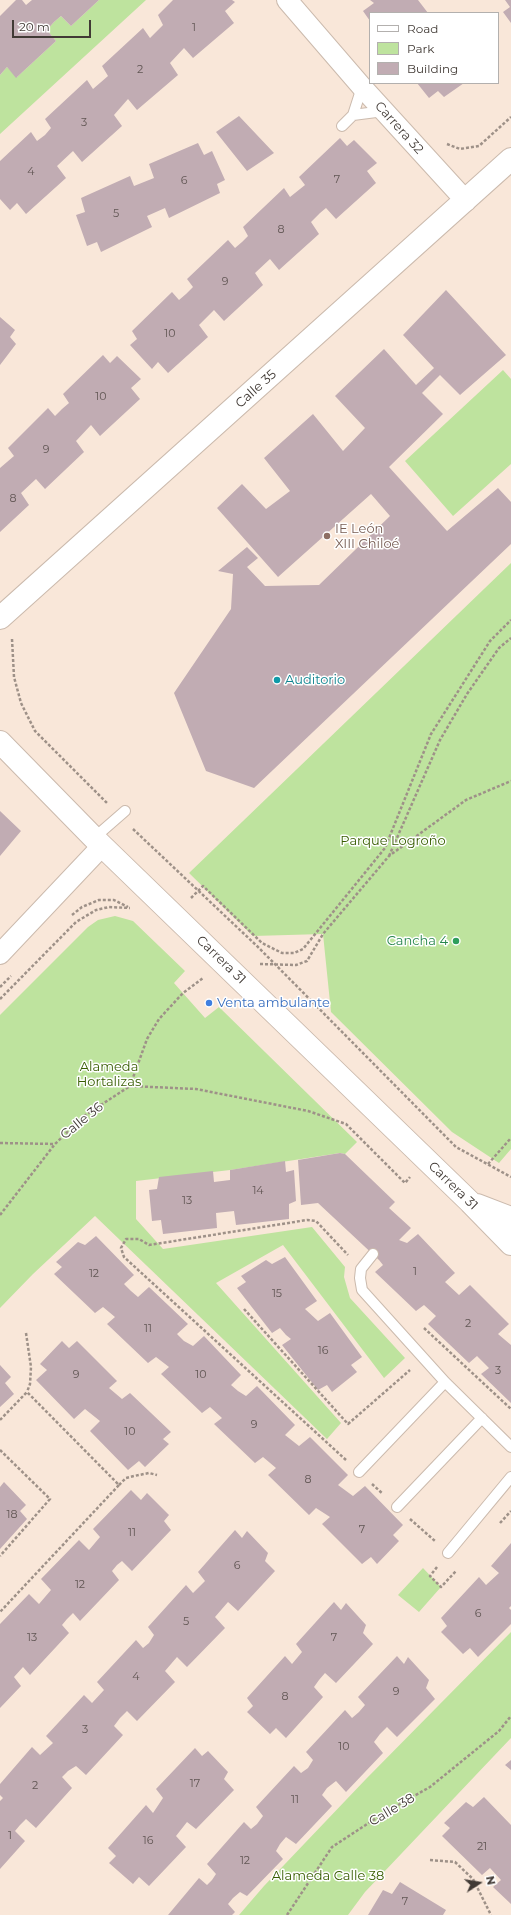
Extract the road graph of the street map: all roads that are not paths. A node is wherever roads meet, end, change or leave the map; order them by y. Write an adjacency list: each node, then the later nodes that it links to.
1 (287, 0): 2 (street, Carrera 32)
2 (362, 87): 3 (street, Carrera 32); 4 (lane)
3 (384, 111): 4 (lane); 7 (street, Carrera 32)
4 (353, 115): 5 (lane)
5 (342, 126)
6 (511, 159): 7 (street, Calle 35)
7 (466, 201): 8 (street, Calle 35)
8 (0, 618)
9 (0, 742): 11 (street, Carrera 31)
10 (122, 813): 11 (lane)
11 (98, 842): 12 (street); 13 (street, Carrera 31)
12 (0, 954)
13 (470, 1202): 14 (street); 15 (street, Carrera 31)
14 (511, 1218)
15 (511, 1244)
16 (373, 1254): 17 (lane)
17 (445, 1382): 18 (lane); 20 (lane)
18 (482, 1418): 19 (lane); 22 (lane)
19 (511, 1447)
20 (359, 1472)
21 (511, 1478): 23 (lane)
22 (397, 1507)
23 (448, 1553)

